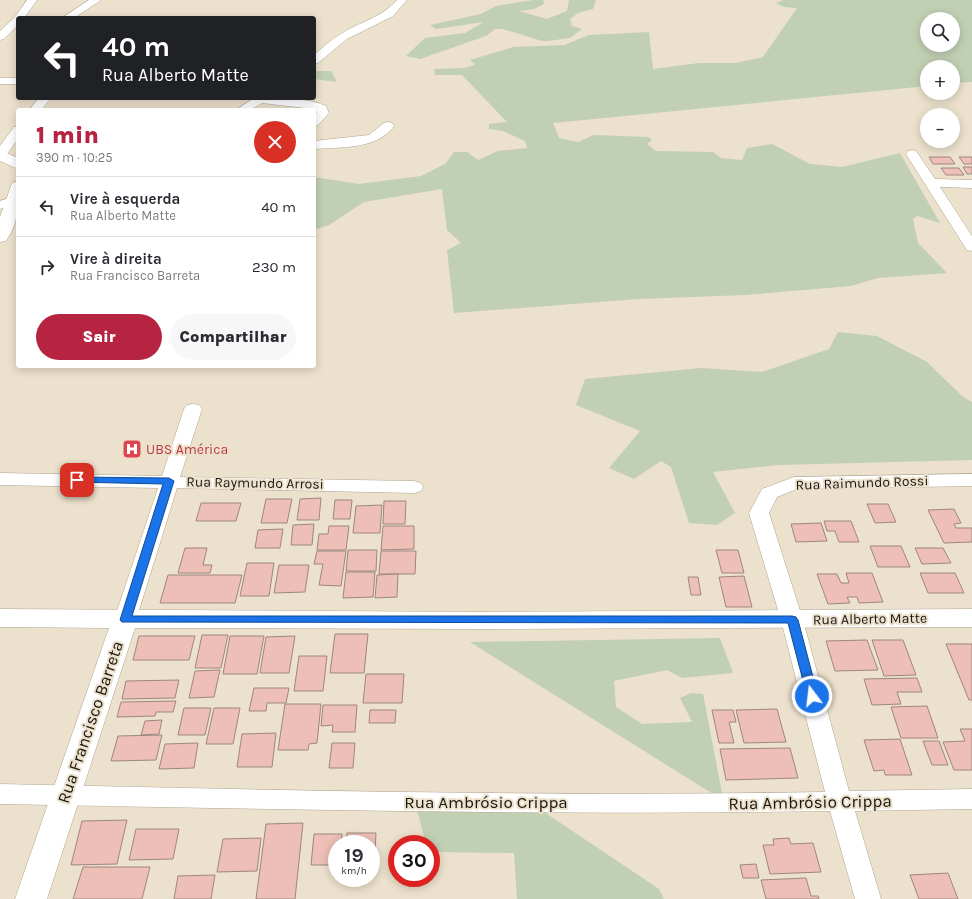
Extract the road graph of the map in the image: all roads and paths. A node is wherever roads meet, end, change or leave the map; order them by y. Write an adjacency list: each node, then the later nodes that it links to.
1 (32, 0): 4 (street)
2 (96, 0): 5 (street)
3 (402, 0): 8 (street)
4 (20, 16)
5 (70, 16)
6 (16, 21): 7 (street)
7 (0, 37)
8 (316, 59)
9 (0, 81): 10 (street)
10 (16, 81)
11 (43, 100): 14 (street)
12 (259, 100): 15 (street)
13 (269, 100): 16 (street)
14 (37, 108)
15 (245, 108)
16 (316, 120)
17 (388, 126): 19 (street)
18 (15, 134): 21 (street)
19 (316, 145)
20 (912, 154): 23 (street)
21 (0, 155): 22 (street)
22 (16, 163)
23 (930, 184): 24 (street); 27 (street)
24 (972, 184)
25 (10, 204): 26 (street)
26 (0, 237)
27 (972, 247)
28 (193, 408): 31 (street, Rua Francisco Barreta)
29 (0, 479): 31 (street, Rua Raymundo Arrosi)
30 (972, 480): 36 (street, Rua Raimundo Rossi)
31 (169, 481): 32 (street, Rua Raymundo Arrosi); 35 (street, Rua Francisco Barreta)
32 (414, 488)
33 (0, 618): 35 (street, Rua Alberto Matte)
34 (972, 618): 36 (street, Rua Alberto Matte)
35 (125, 620): 36 (street, Rua Alberto Matte); 38 (street, Rua Francisco Barreta)
36 (792, 620): 40 (street, Rua Raimundo Rossi)
37 (0, 794): 38 (street, Rua Ambrósio Crippa)
38 (65, 794): 40 (street, Rua Ambrósio Crippa); 41 (street, Rua Francisco Barreta)
39 (972, 799): 40 (street, Rua Ambrósio Crippa)
40 (840, 802): 42 (street, Rua Raimundo Rossi)
41 (31, 899)
42 (868, 899)

